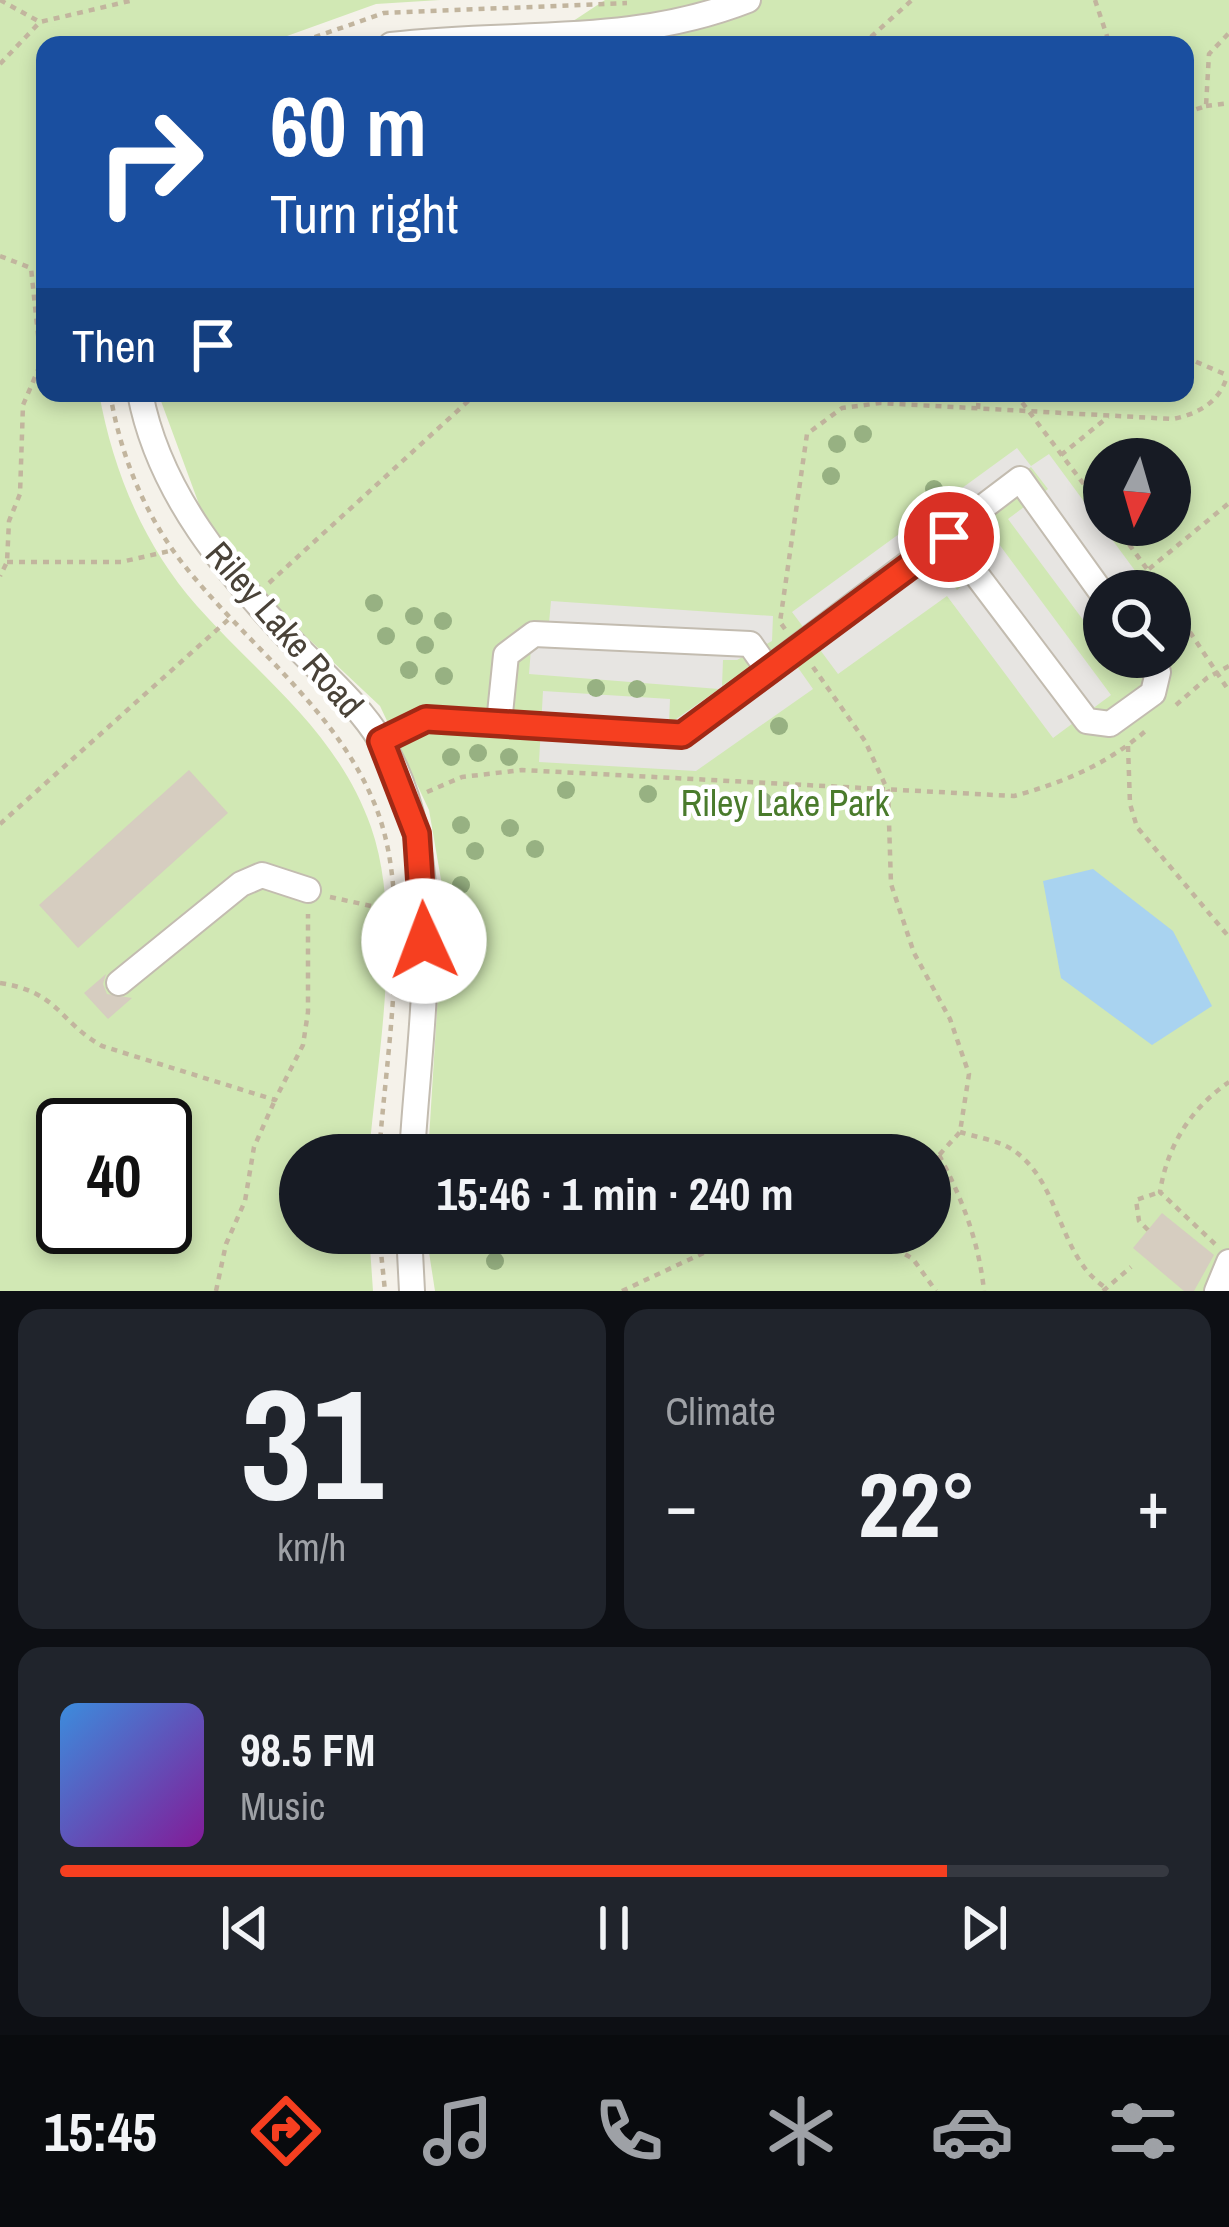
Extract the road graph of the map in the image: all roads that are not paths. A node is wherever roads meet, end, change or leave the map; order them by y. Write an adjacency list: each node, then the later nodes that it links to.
1 (748, 0): 2 (street)
2 (555, 36)
3 (142, 402): 9 (street, Riley Lake Road)
4 (949, 537): 5 (street); 6 (street); 7 (street)
5 (1085, 570)
6 (769, 670): 8 (street); 8 (street)
7 (1157, 678)
8 (499, 723): 9 (street)
9 (381, 741): 12 (street, Riley Lake Road)
10 (308, 890): 11 (street)
11 (119, 983)
12 (413, 1134)
13 (410, 1254): 15 (street)
14 (1229, 1260): 16 (street)
15 (412, 1291)
16 (1217, 1291)

